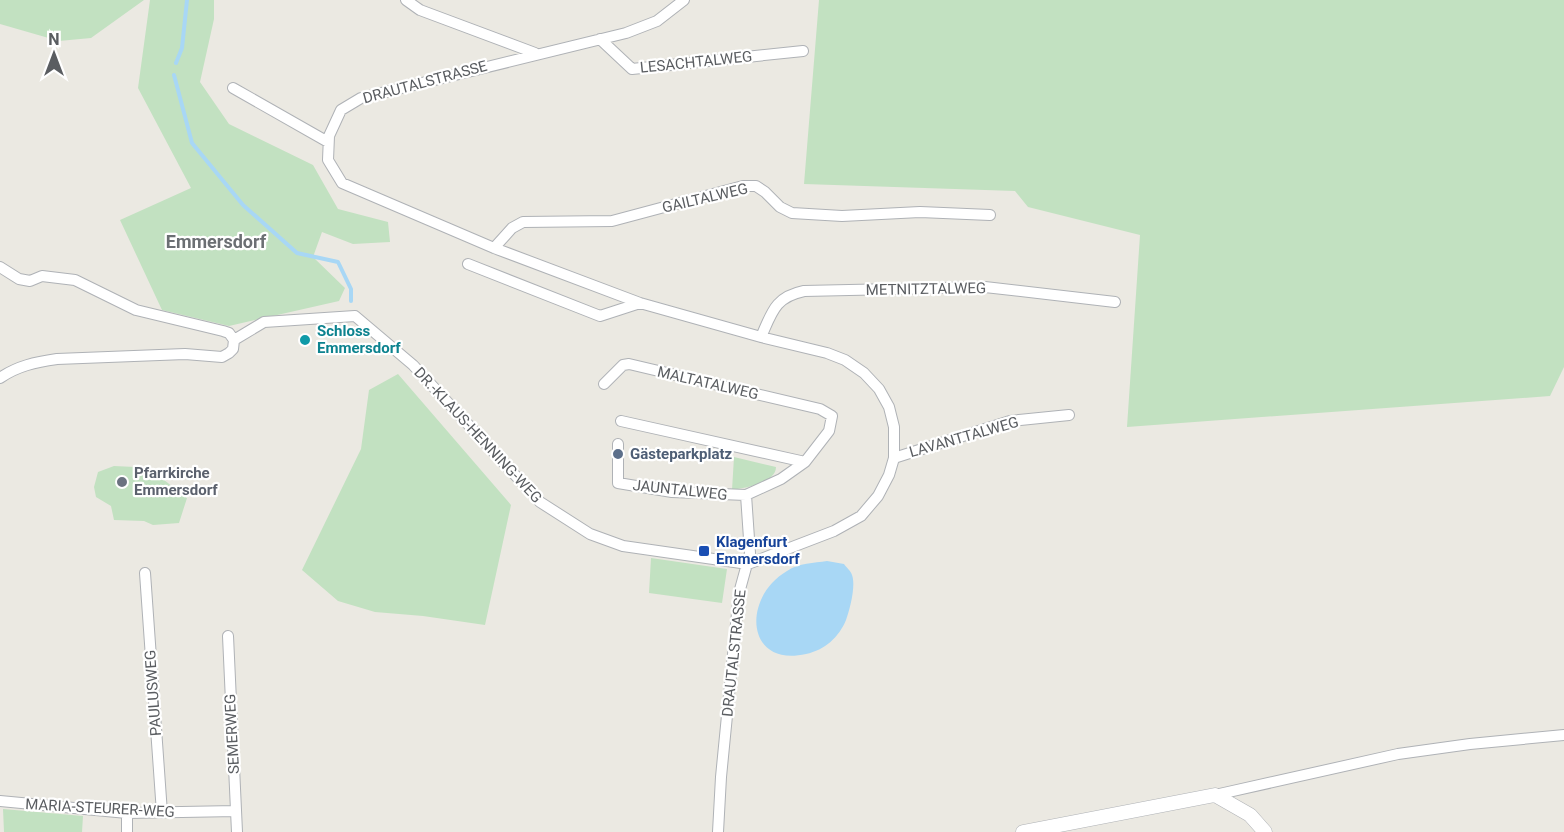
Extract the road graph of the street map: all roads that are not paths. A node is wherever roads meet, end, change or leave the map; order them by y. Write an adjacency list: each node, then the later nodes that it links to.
1 (406, 0): 5 (street)
2 (684, 0): 3 (street, DRAUTALSTRASSE)
3 (600, 39): 4 (street, LESACHTALWEG); 5 (street, DRAUTALSTRASSE)
4 (803, 51)
5 (535, 54): 7 (street, DRAUTALSTRASSE)
6 (233, 88): 7 (street)
7 (328, 142): 9 (street)
8 (990, 215): 9 (street, GAILTALWEG)
9 (494, 248): 13 (street)
10 (468, 264): 13 (street)
11 (0, 267): 15 (street)
12 (1115, 302): 14 (street, METNITZTALWEG)
13 (640, 303): 14 (street)
14 (761, 337): 22 (street)
15 (234, 340): 16 (street, DR.-KLAUS-HENNING-WEG); 25 (street, DR.-KLAUS-HENNING-WEG)
16 (6, 369): 17 (street)
17 (0, 378)
18 (603, 384): 23 (street, MALTATALWEG)
19 (1069, 416): 22 (street, LAVANTTALWEG)
20 (621, 421): 23 (street)
21 (618, 444): 24 (street, JAUNTALWEG)
22 (894, 458): 25 (street)
23 (806, 462): 24 (street)
24 (746, 495): 25 (street, DRAUTALSTRASSE)
25 (748, 564): 36 (street, DRAUTALSTRASSE)
26 (144, 573): 33 (street, PAULUSWEG)
27 (228, 636): 31 (street, SEMERWEG)
28 (1564, 735): 29 (street)
29 (1215, 795): 37 (street); 38 (street)
30 (0, 801): 32 (street, MARIA-STEURER-WEG)
31 (236, 811): 33 (street, MARIA-STEURER-WEG); 35 (street, SEMERWEG)
32 (127, 813): 33 (street, MARIA-STEURER-WEG); 34 (street)
33 (162, 813)
34 (127, 832)
35 (237, 832)
36 (718, 832)
37 (1023, 832)
38 (1265, 832)

